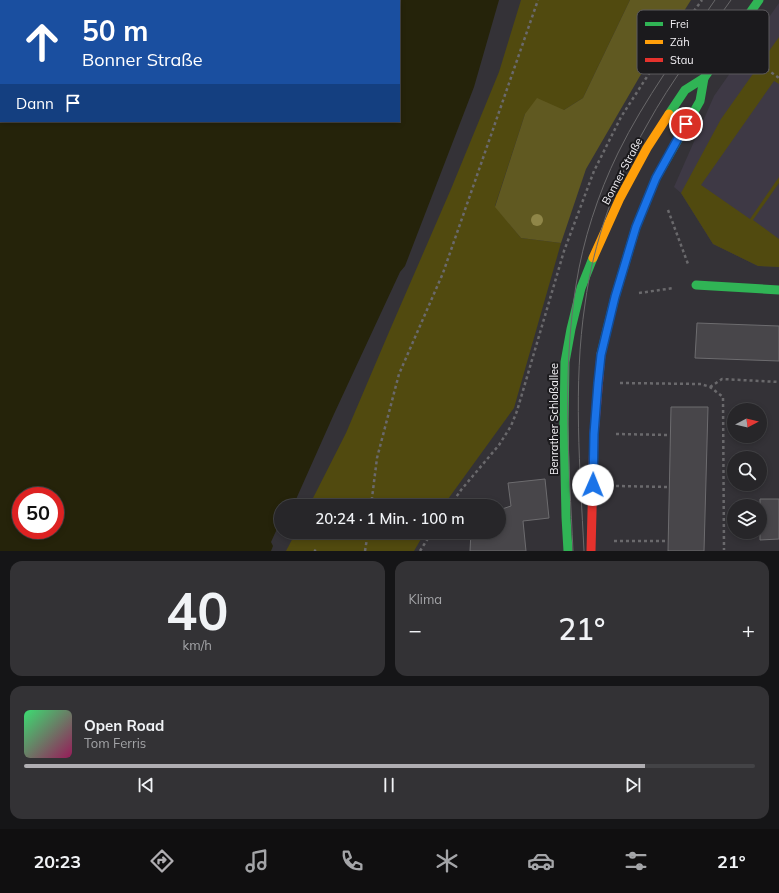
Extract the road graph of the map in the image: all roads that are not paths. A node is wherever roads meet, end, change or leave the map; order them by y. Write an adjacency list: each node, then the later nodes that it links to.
1 (759, 0): 2 (main road, Bonner Straße)
2 (752, 10)
3 (707, 74): 4 (main road, Bonner Straße)
4 (704, 78): 6 (main road, Bonner Straße); 9 (main road, Bonner Straße)
5 (696, 285): 7 (main road)
6 (581, 288): 8 (main road, Benrather Schloßallee)
7 (779, 290)
8 (568, 551)
9 (591, 551)

